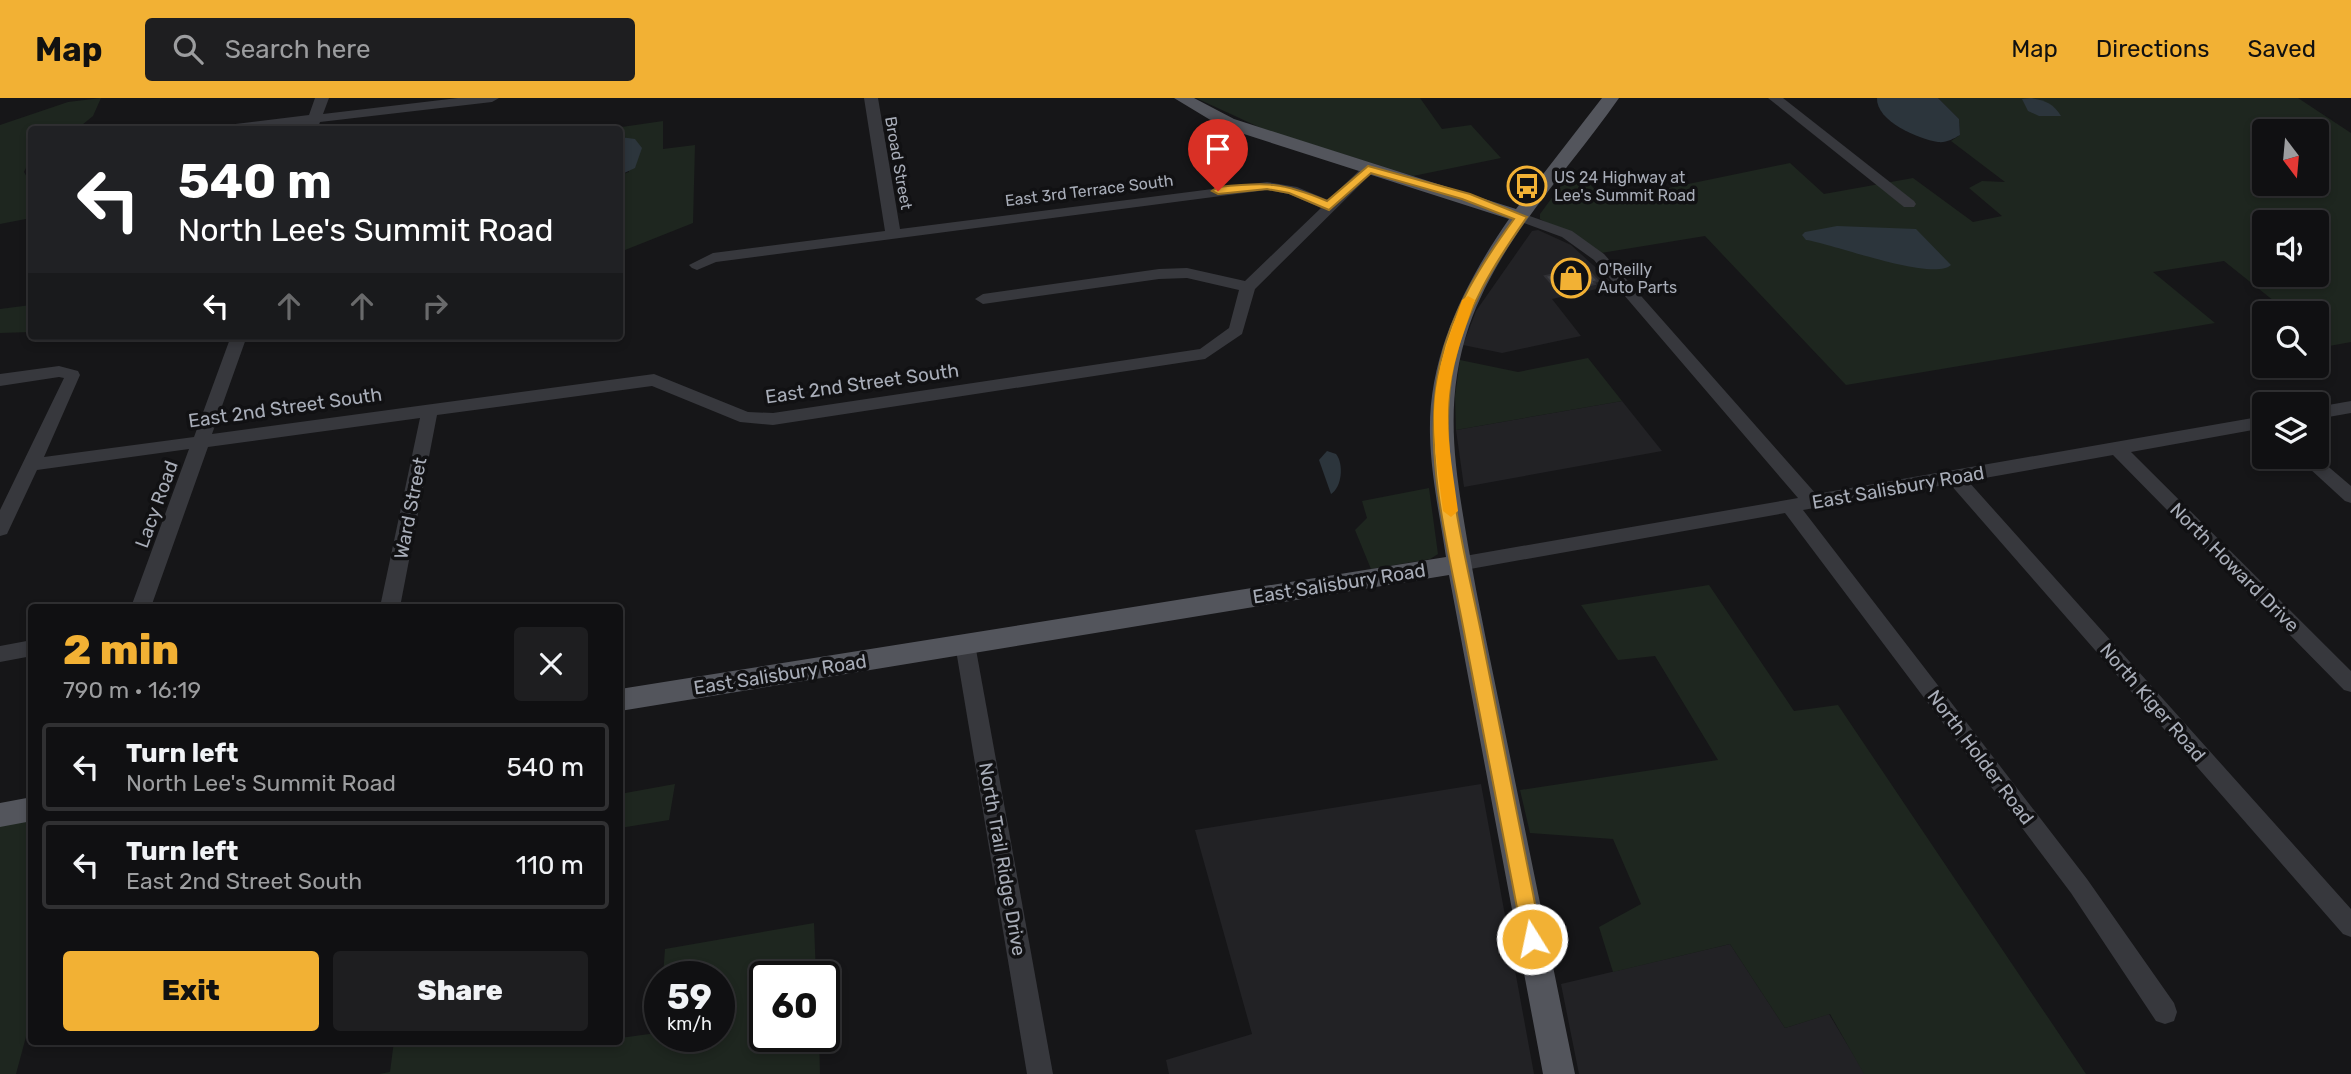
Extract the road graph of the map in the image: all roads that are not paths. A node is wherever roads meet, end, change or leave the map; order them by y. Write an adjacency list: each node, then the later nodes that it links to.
1 (321, 98): 7 (street)
2 (492, 98): 7 (street)
3 (871, 98): 15 (street, Broad Street)
4 (1182, 98): 9 (main road)
5 (1611, 98): 10 (main road)
6 (1776, 98): 12 (street)
7 (312, 124): 8 (street)
8 (281, 126)
9 (1368, 169): 11 (main road); 13 (street, East 2nd Street South)
10 (1541, 191): 11 (main road); 14 (main road)
11 (1476, 203): 14 (main road); 16 (main road)
12 (1909, 204)
13 (1329, 206): 15 (street, East 3rd Terrace South); 18 (street, East 2nd Street South)
14 (1521, 217): 16 (main road); 32 (street)
15 (893, 233): 17 (street, East 3rd Terrace South)
16 (1505, 240): 35 (main road)
17 (697, 265)
18 (1248, 287): 19 (street); 23 (street, East 2nd Street South)
19 (984, 299)
20 (238, 340): 26 (street, Lacy Road)
21 (0, 380): 28 (street)
22 (2351, 407): 24 (street)
23 (430, 409): 26 (street, East 2nd Street South); 37 (street, Ward Street)
24 (2329, 411)
25 (2252, 424): 27 (street, East Salisbury Road)
26 (202, 440): 28 (street, East 2nd Street South); 36 (street, Lacy Road)
27 (2119, 450): 30 (street, East Salisbury Road); 41 (street, North Howard Drive)
28 (30, 465): 34 (street)
29 (2320, 469): 31 (street)
30 (1955, 478): 32 (street, East Salisbury Road); 45 (street, North Kiger Road)
31 (2351, 496)
32 (1812, 502): 33 (street, East Salisbury Road)
33 (1790, 506): 35 (street, East Salisbury Road); 46 (street, North Holder Road)
34 (0, 529)
35 (1460, 564): 38 (main road, East Salisbury Road); 48 (main road)
36 (142, 604)
37 (391, 604)
38 (965, 644): 42 (main road, East Salisbury Road); 47 (street, North Trail Ridge Drive)
39 (28, 649): 40 (street)
40 (0, 653)
41 (2351, 684)
42 (623, 700)
43 (28, 810): 44 (main road)
44 (0, 815)
45 (2351, 926)
46 (2165, 1012)
47 (1040, 1074)
48 (1559, 1074)

